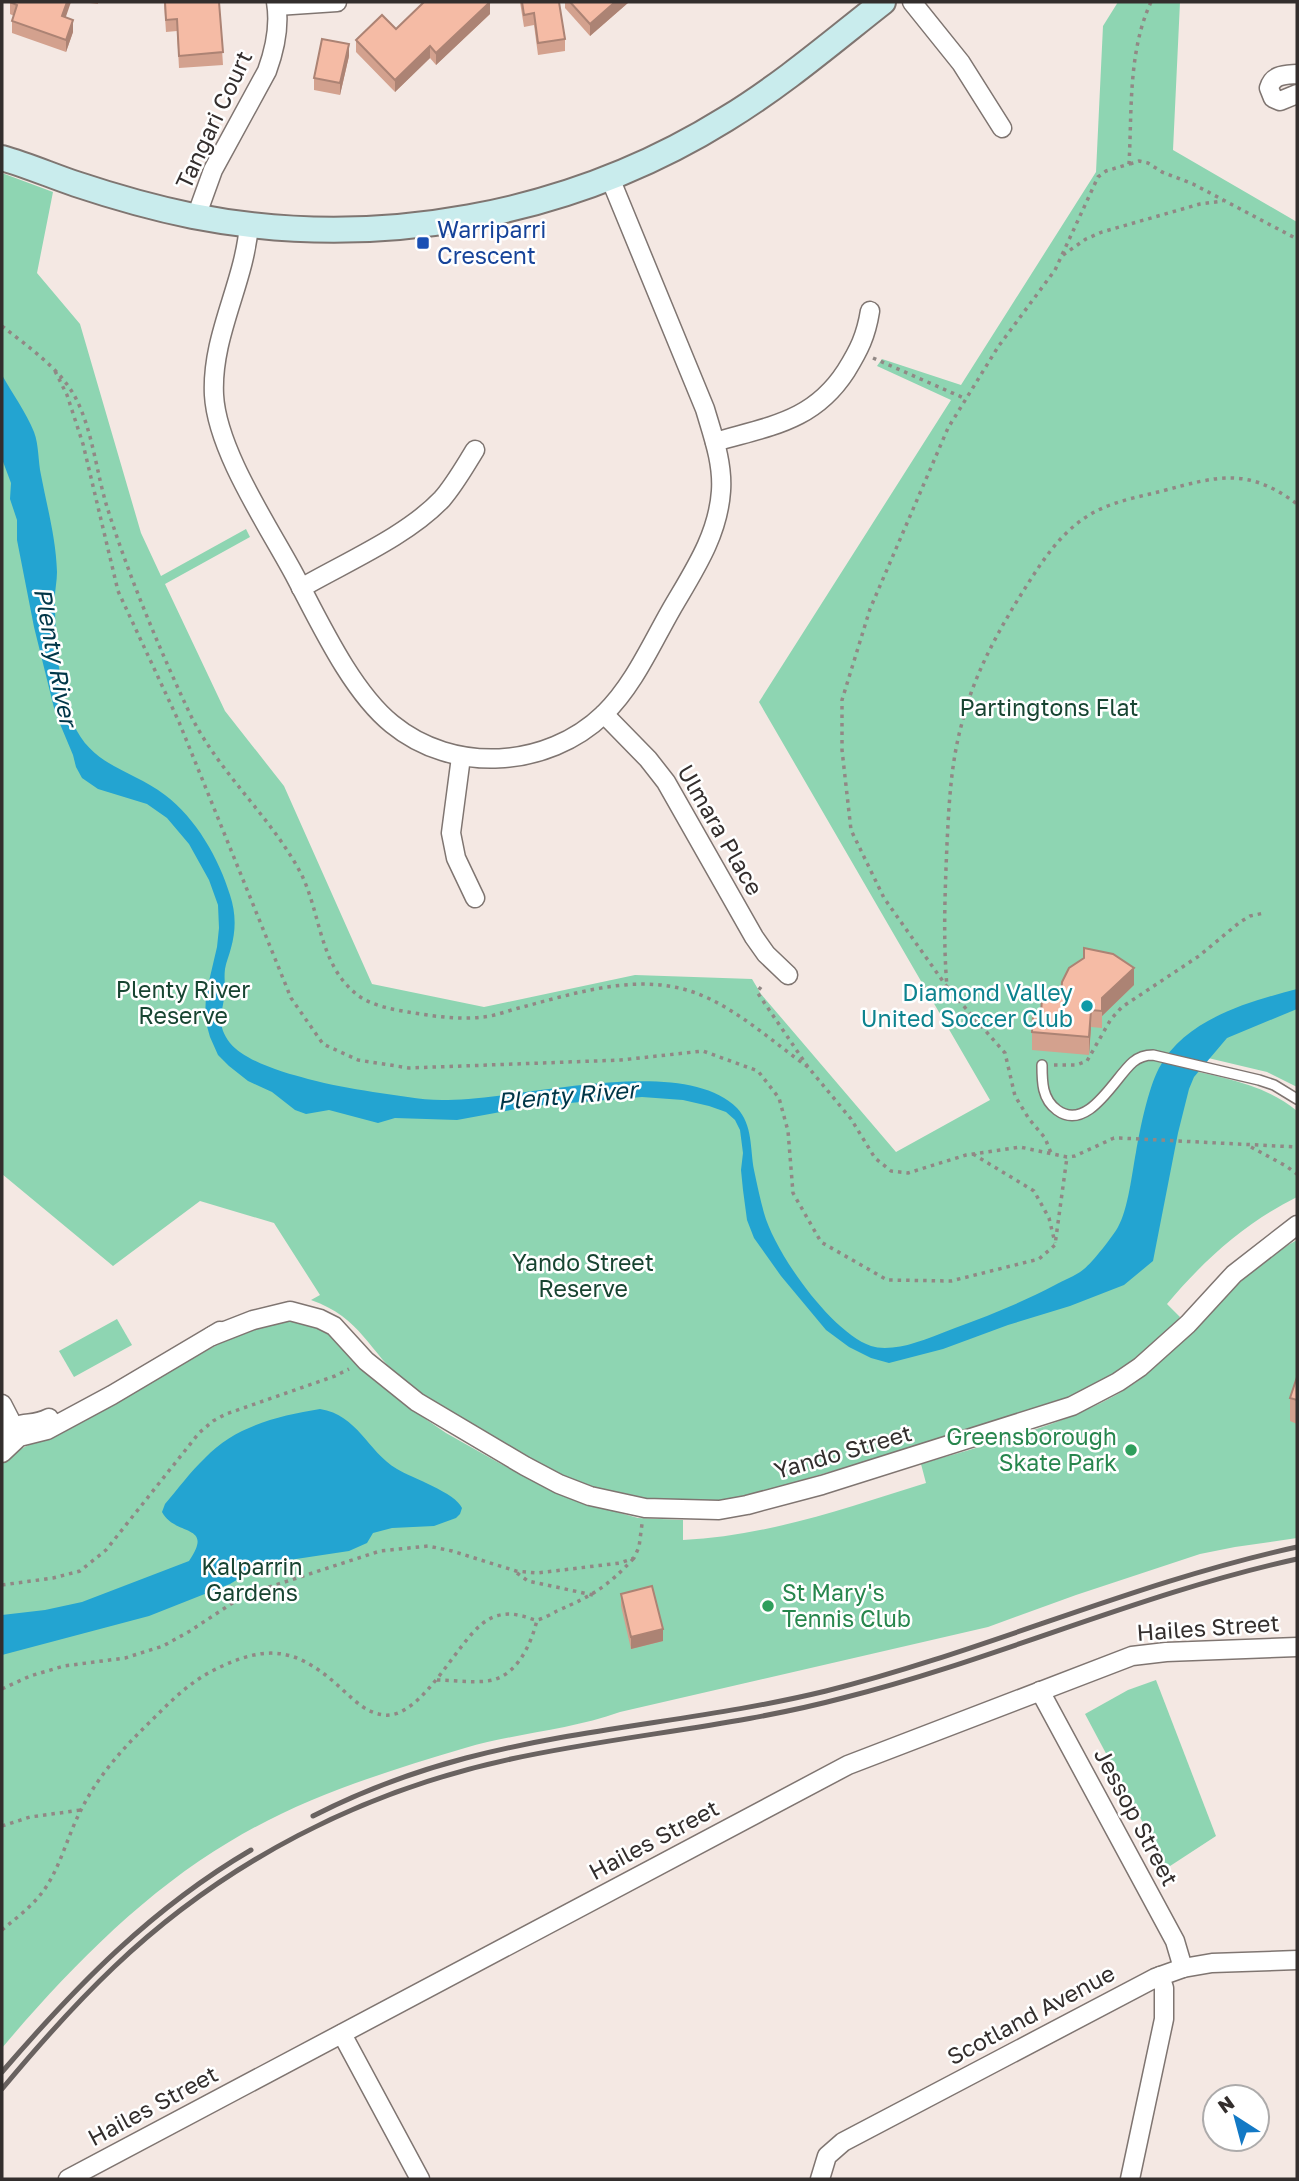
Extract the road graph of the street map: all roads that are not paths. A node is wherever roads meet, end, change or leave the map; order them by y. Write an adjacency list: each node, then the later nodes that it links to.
1 (337, 2): 4 (street)
2 (883, 2): 9 (street)
3 (912, 2): 7 (street)
4 (276, 4): 10 (street, Tangari Court)
5 (1297, 75): 6 (street)
6 (1297, 94)
7 (1002, 128)
8 (4, 158): 10 (street)
9 (610, 178): 11 (street); 13 (street)
10 (196, 217): 11 (street)
11 (249, 224): 15 (street)
12 (870, 311): 13 (street)
13 (715, 442): 16 (street)
14 (475, 450): 15 (street)
15 (301, 587): 17 (street)
16 (604, 714): 17 (street); 19 (street, Ulmara Place)
17 (461, 757): 18 (street)
18 (475, 898)
19 (788, 975)
20 (1042, 1065): 21 (lane)
21 (1297, 1099)
22 (1297, 1225): 24 (street, Yando Street)
23 (1297, 1234): 24 (street, Yando Street)
24 (1273, 1244): 26 (street, Yando Street)
25 (212, 1336): 26 (street, Yando Street); 26 (street, Yando Street); 28 (street, Yando Street)
26 (393, 1382)
27 (2, 1404): 28 (street)
28 (11, 1434): 29 (street)
29 (2, 1453)
30 (1297, 1647): 31 (street, Hailes Street)
31 (1040, 1691): 33 (street, Jessop Street); 35 (street, Hailes Street)
32 (1297, 1960): 33 (street, Scotland Avenue)
33 (1183, 1968): 34 (street, Scotland Avenue)
34 (1160, 1976): 38 (street, Scotland Avenue); 39 (street)
35 (342, 2034): 36 (street, Hailes Street); 37 (street)
36 (68, 2179)
37 (420, 2179)
38 (820, 2179)
39 (1130, 2179)

